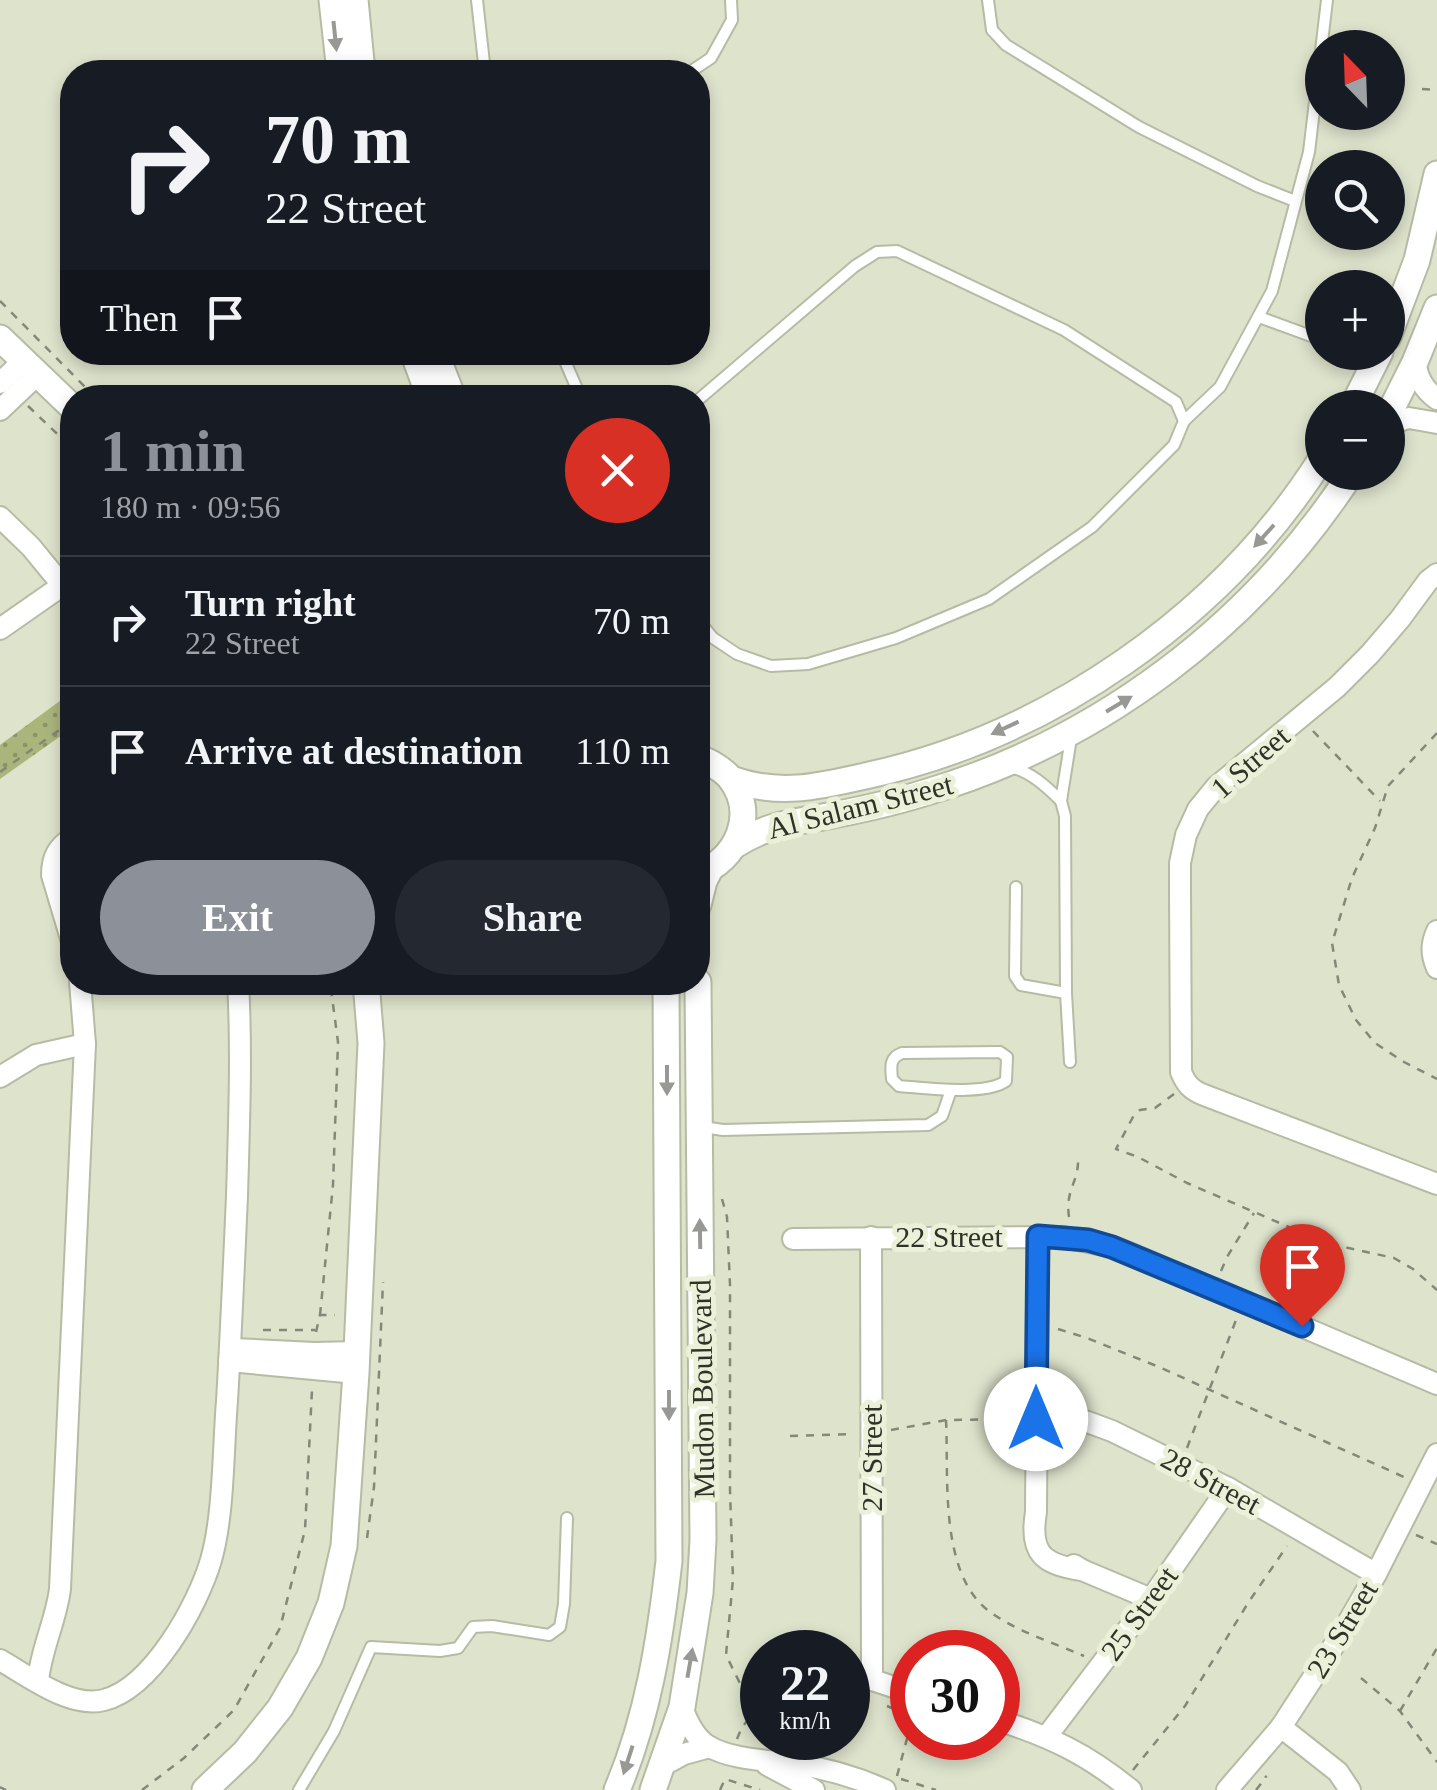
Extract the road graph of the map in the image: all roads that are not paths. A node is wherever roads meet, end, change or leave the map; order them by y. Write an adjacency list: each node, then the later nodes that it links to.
1 (332, 0): 7 (street, one-way to 7)
2 (354, 0): 8 (street)
3 (477, 0): 9 (lane)
4 (731, 0): 10 (lane)
5 (988, 0): 12 (lane)
6 (1326, 0): 12 (lane)
7 (339, 60)
8 (361, 60)
9 (484, 60)
10 (708, 60)
11 (1437, 174): 13 (street)
12 (1295, 201): 15 (lane)
13 (1405, 292)
14 (1437, 308): 18 (street)
15 (1259, 317): 16 (lane); 26 (lane)
16 (1305, 334)
17 (0, 338): 19 (street)
18 (1415, 362): 21 (street); 24 (street)
19 (30, 368): 22 (street); 23 (street)
20 (710, 390): 26 (lane)
21 (1402, 390)
22 (5, 396)
23 (60, 397)
24 (1437, 400)
25 (1405, 418): 27 (street)
26 (1184, 421): 36 (lane)
27 (1437, 423)
28 (1305, 482): 40 (street, Al Salam Street, one-way to 40)
29 (1339, 490): 37 (street, Al Salam Street, one-way to 29)
30 (0, 517): 33 (street)
31 (1437, 559): 32 (street, 1 Street)
32 (1432, 577): 56 (street, 1 Street)
33 (60, 581)
34 (60, 595): 35 (street)
35 (0, 629)
36 (710, 634)
37 (1073, 732): 39 (street, Al Salam Street); 41 (lane)
38 (710, 762): 40 (street)
39 (1000, 767): 41 (lane); 42 (street, Al Salam Street)
40 (731, 779): 42 (street)
41 (1061, 802): 49 (lane)
42 (735, 845): 44 (street, Al Salam Street)
43 (60, 849): 46 (street)
44 (710, 868)
45 (1016, 888): 49 (lane)
46 (60, 897)
47 (1437, 930): 48 (street)
48 (1437, 968)
49 (1066, 994): 57 (lane)
50 (81, 995): 55 (street)
51 (238, 995): 66 (street)
52 (367, 995): 67 (street)
53 (666, 995): 91 (street, Mudon Boulevard, one-way to 91)
54 (698, 995): 61 (street, Mudon Boulevard)
55 (84, 1044): 58 (street); 75 (street)
56 (1182, 1052): 60 (street); 60 (street, 1 Street)
57 (1070, 1062)
58 (0, 1077)
59 (951, 1090): 59 (lane); 61 (lane)
60 (1220, 1100): 62 (street)
61 (698, 1126): 80 (street, Mudon Boulevard, one-way to 61)
62 (1437, 1184)
63 (1038, 1236): 64 (street, 22 Street); 68 (street, 22 Street); 69 (street)
64 (871, 1237): 65 (street, 22 Street); 77 (street, 27 Street)
65 (793, 1239)
66 (230, 1355): 67 (street); 78 (street)
67 (356, 1362): 89 (street)
68 (1437, 1384)
69 (1036, 1414): 71 (street, 28 Street); 74 (street)
70 (1437, 1454): 73 (street, 23 Street)
71 (1228, 1488): 73 (street, 28 Street); 74 (street, 25 Street)
72 (568, 1518): 90 (lane)
73 (1376, 1574): 82 (street, 23 Street)
74 (1151, 1598): 83 (street, 25 Street)
75 (51, 1627): 76 (street); 78 (street)
76 (3, 1661): 78 (street)
77 (872, 1680): 79 (street)
78 (38, 1681)
79 (890, 1686)
80 (682, 1707): 84 (street); 86 (street, Mudon Boulevard)
81 (1020, 1727): 83 (street)
82 (1281, 1727): 93 (street, 23 Street); 94 (street)
83 (1048, 1736): 88 (street)
84 (710, 1747): 85 (street); 86 (street)
85 (761, 1762): 87 (street); 92 (street)
86 (657, 1778)
87 (879, 1785)
88 (1127, 1786)
89 (205, 1790)
90 (300, 1790)
91 (617, 1790)
92 (814, 1790)
93 (1227, 1790)
94 (1350, 1790)

